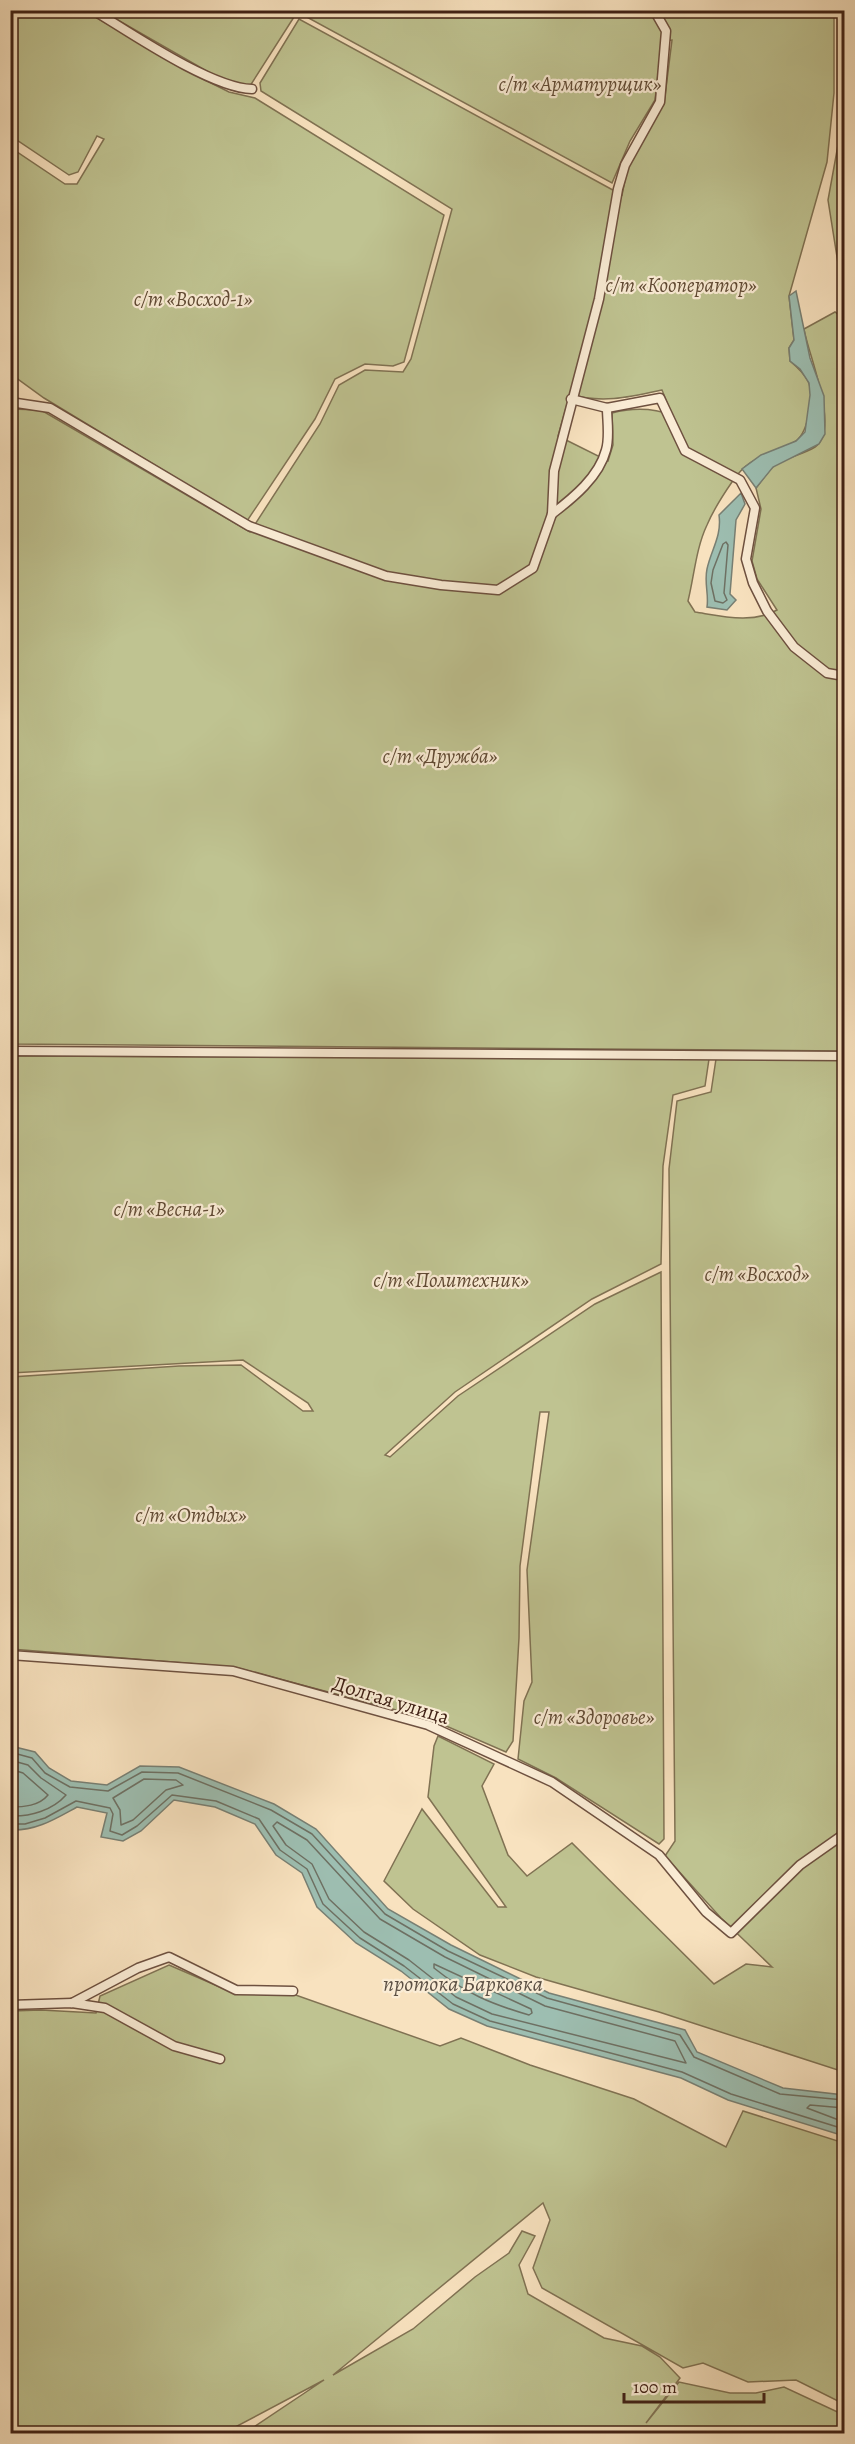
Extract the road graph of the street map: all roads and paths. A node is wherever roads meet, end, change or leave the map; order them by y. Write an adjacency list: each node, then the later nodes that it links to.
1 (93, 10): 3 (street)
2 (654, 10): 4 (street)
3 (252, 89)
4 (571, 399): 6 (street); 7 (street)
5 (10, 402): 7 (street)
6 (607, 408): 7 (street); 8 (street)
7 (552, 514)
8 (844, 676)
9 (10, 1051): 10 (street)
10 (844, 1056)
11 (10, 1655): 12 (street, Долгая улица)
12 (844, 1833)
13 (293, 1991): 14 (street)
14 (72, 2003): 15 (street); 16 (street)
15 (10, 2005)
16 (220, 2059)

